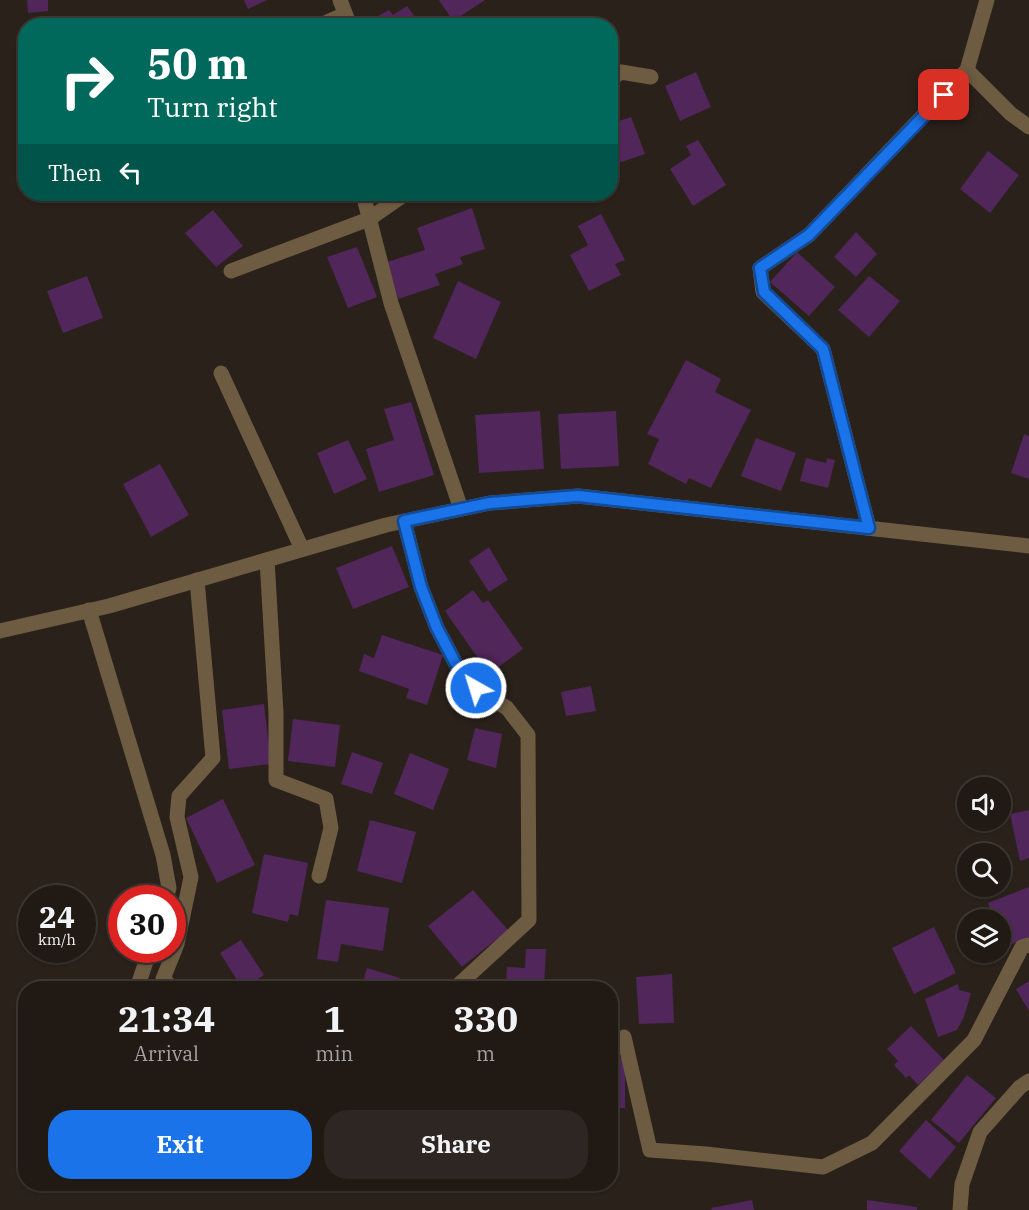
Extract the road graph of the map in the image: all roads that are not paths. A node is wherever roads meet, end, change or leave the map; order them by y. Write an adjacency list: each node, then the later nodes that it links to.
1 (987, 0): 2 (street)
2 (967, 70): 5 (street); 13 (street)
3 (618, 74): 4 (street)
4 (651, 77)
5 (1029, 127)
6 (365, 201): 8 (street)
7 (395, 201): 8 (street)
8 (369, 219): 9 (street); 11 (street)
9 (231, 271)
10 (221, 374): 15 (street)
11 (462, 509): 12 (street); 13 (street)
12 (404, 521): 15 (street); 26 (street)
13 (869, 528): 14 (street)
14 (1029, 546)
15 (302, 549): 16 (street)
16 (267, 560): 17 (street); 20 (street)
17 (197, 580): 18 (street); 25 (street)
18 (89, 610): 19 (street); 21 (street)
19 (0, 631)
20 (319, 876)
21 (168, 885)
22 (1029, 945): 27 (street)
23 (146, 963): 24 (street)
24 (139, 981)
25 (165, 981)
26 (463, 981)
27 (624, 1037)
28 (1029, 1082): 29 (street)
29 (960, 1210)

